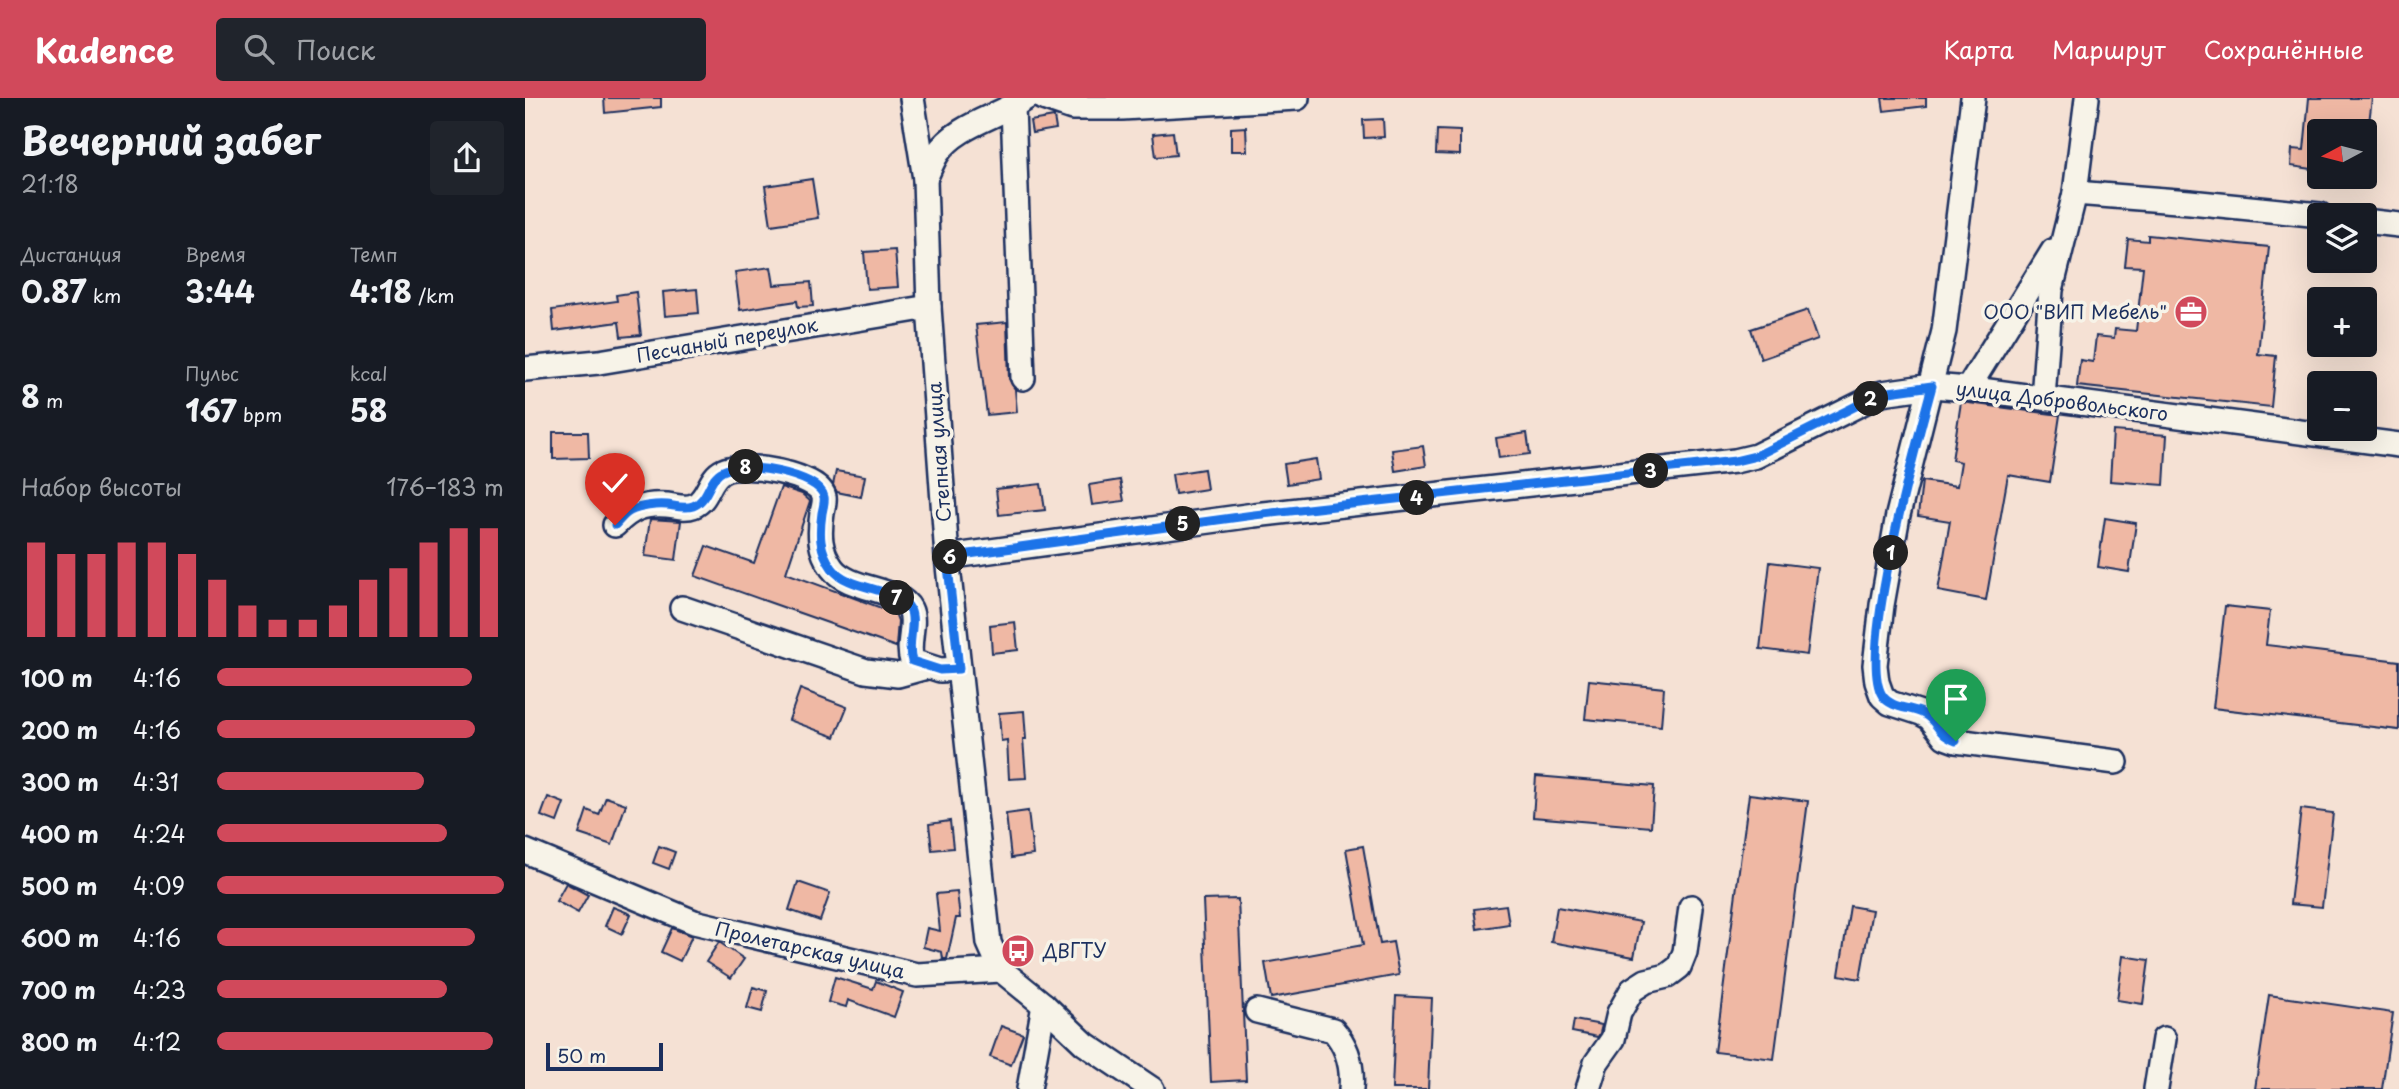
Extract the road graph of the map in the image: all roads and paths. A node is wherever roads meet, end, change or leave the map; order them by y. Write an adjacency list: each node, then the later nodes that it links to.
1 (912, 98): 7 (street, Степная улица)
2 (1043, 98): 3 (street)
3 (1297, 98)
4 (1973, 98): 16 (street)
5 (2087, 98): 8 (street)
6 (1019, 103): 7 (street); 15 (street)
7 (925, 179): 13 (street, Степная улица)
8 (2075, 193): 9 (street); 12 (street)
9 (2307, 214)
10 (2398, 220): 11 (street)
11 (2377, 221)
12 (2066, 230): 17 (street); 18 (street)
13 (929, 307): 14 (street, Песчаный переулок); 21 (street, Степная улица)
14 (525, 369)
15 (1023, 378)
16 (1932, 386): 17 (street, улица Добровольского); 21 (street, улица Добровольского); 25 (street)
17 (1968, 388): 18 (street, улица Добровольского)
18 (2043, 398): 19 (street, улица Добровольского)
19 (2399, 445)
20 (615, 525): 23 (street)
21 (947, 557): 24 (street, Степная улица)
22 (682, 608): 23 (street)
23 (927, 667): 24 (street)
24 (959, 669): 28 (street, Степная улица)
25 (2116, 762)
26 (525, 851): 28 (street, Пролетарская улица)
27 (1691, 907): 35 (street)
28 (1001, 970): 29 (street)
29 (1044, 1005): 32 (street); 33 (street)
30 (1257, 1011): 34 (street)
31 (2164, 1039): 36 (street)
32 (1029, 1089)
33 (1152, 1089)
34 (1351, 1089)
35 (1588, 1089)
36 (2156, 1089)

